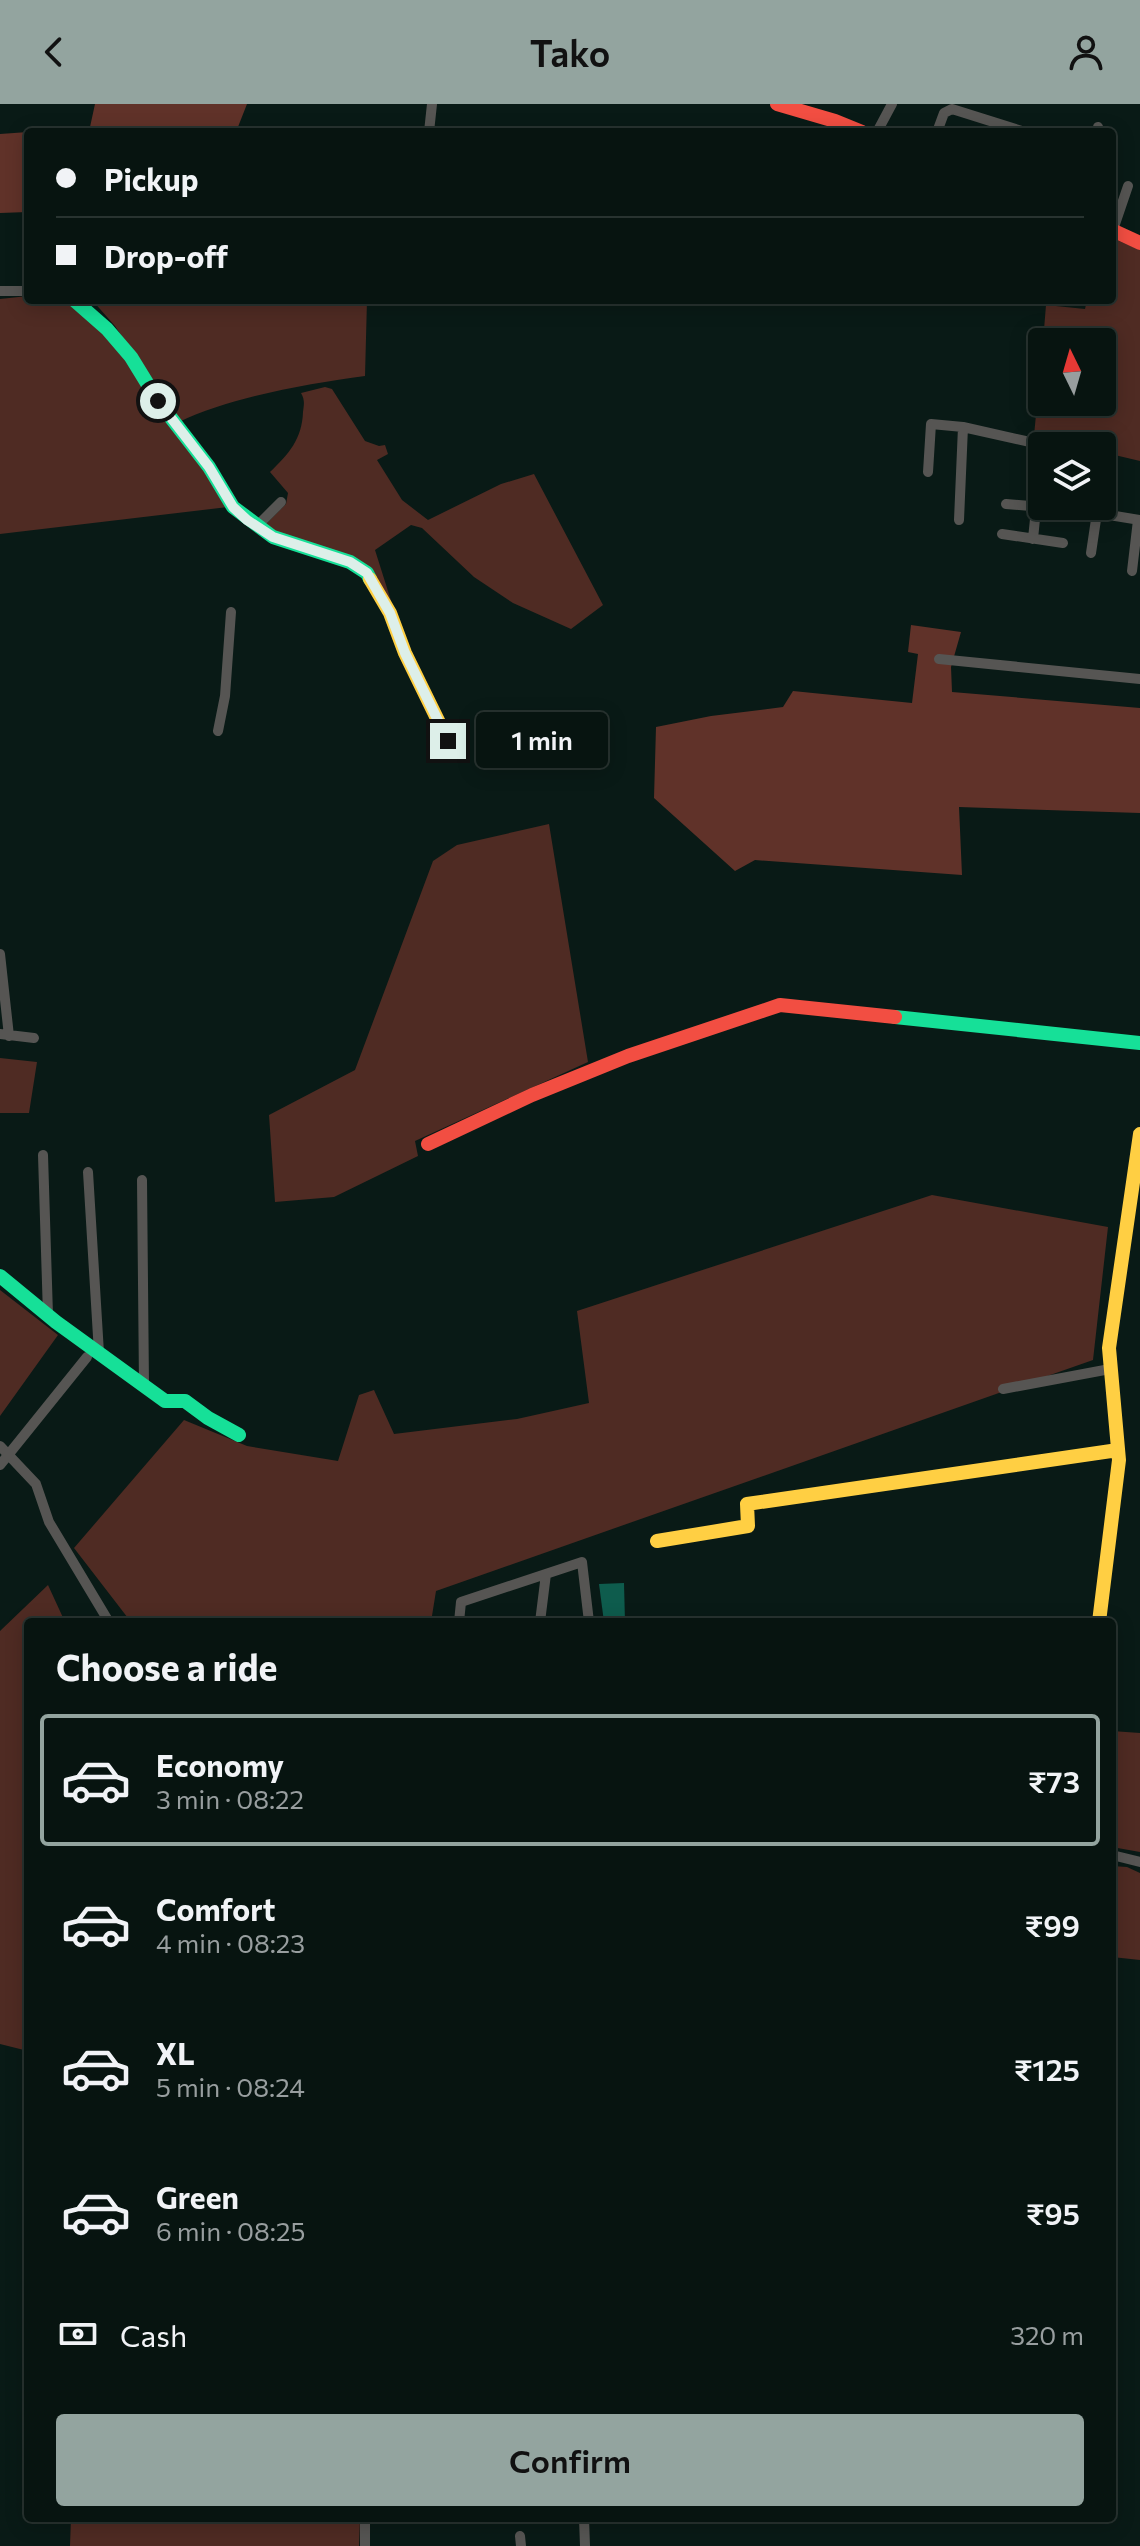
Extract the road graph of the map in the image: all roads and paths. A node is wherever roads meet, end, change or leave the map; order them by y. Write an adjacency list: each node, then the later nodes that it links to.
1 (432, 104): 5 (street)
2 (777, 104): 6 (street)
3 (892, 104): 7 (street)
4 (945, 107): 8 (street); 9 (street)
5 (429, 128)
6 (852, 128)
7 (879, 128)
8 (938, 128)
9 (1012, 128)
10 (1128, 186): 11 (street)
11 (1116, 219)
12 (1116, 232): 13 (street)
13 (1140, 243)
14 (0, 291): 15 (street)
15 (24, 291)
16 (78, 304): 28 (street)
17 (963, 427): 18 (street); 19 (street); 24 (street)
18 (1028, 443)
19 (928, 472)
20 (281, 502): 28 (street)
21 (1006, 504): 22 (street)
22 (1028, 505)
23 (1116, 515): 27 (street)
24 (959, 520)
25 (1035, 520): 30 (street)
26 (1096, 520): 32 (street)
27 (1139, 520): 33 (street)
28 (257, 526): 38 (street)
29 (1002, 534): 30 (street)
30 (1033, 539): 31 (street)
31 (1063, 543)
32 (1091, 553)
33 (1132, 571)
34 (231, 612): 37 (street)
35 (939, 659): 36 (street)
36 (1140, 679)
37 (218, 731)
38 (448, 741)
39 (0, 954): 40 (street)
40 (4, 1035): 41 (street)
41 (34, 1038)
42 (1140, 1043): 44 (street)
43 (1140, 1134): 51 (street)
44 (428, 1144)
45 (43, 1155): 49 (street)
46 (88, 1172): 50 (street)
47 (142, 1180): 52 (street)
48 (0, 1276): 49 (street)
49 (48, 1315): 50 (street)
50 (93, 1355): 52 (street); 56 (street)
51 (1110, 1369): 53 (street); 55 (street)
52 (144, 1386): 54 (street)
53 (1003, 1389)
54 (239, 1435)
55 (1118, 1450): 58 (street); 64 (street)
56 (4, 1451): 57 (street); 60 (street)
57 (0, 1465)
58 (657, 1541)
59 (546, 1574): 61 (street); 62 (street); 63 (street)
60 (107, 1618)
61 (459, 1618)
62 (540, 1618)
63 (589, 1618)
64 (1100, 1618)
65 (1116, 1856): 66 (street)
66 (1140, 1862)
67 (365, 2522): 69 (street)
68 (584, 2522): 70 (street)
69 (365, 2546)
70 (585, 2546)

